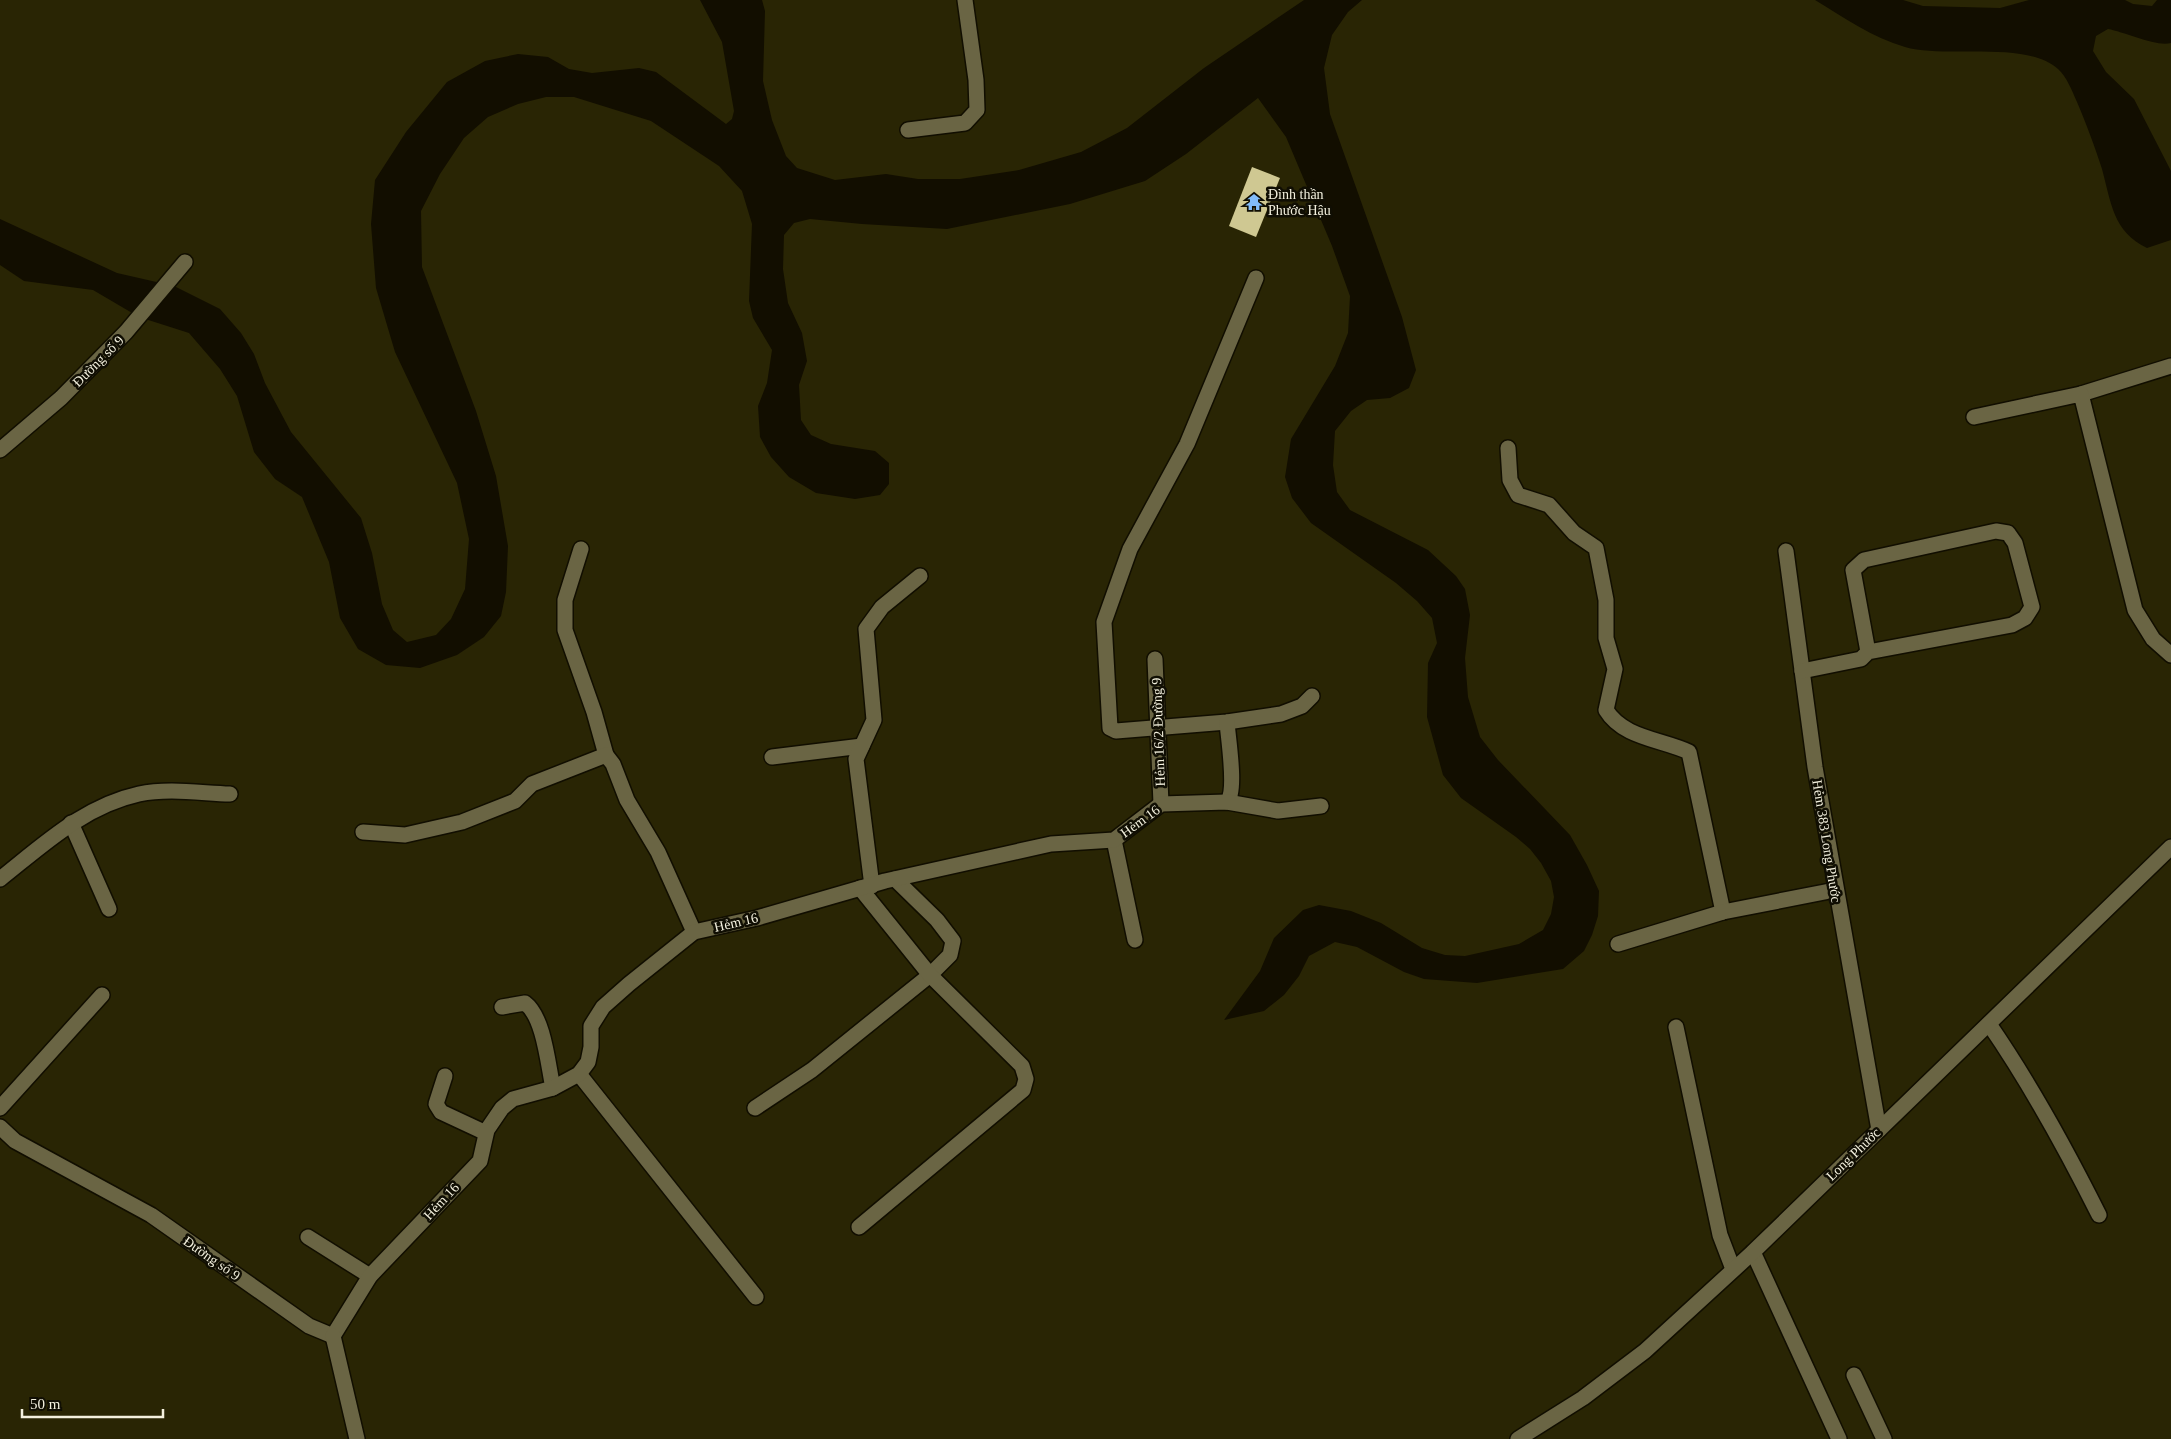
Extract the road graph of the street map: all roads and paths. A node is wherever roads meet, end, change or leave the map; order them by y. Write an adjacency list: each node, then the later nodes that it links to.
1 (965, 0): 2 (street)
2 (908, 130)
3 (185, 262): 9 (street, Đường số 9)
4 (1256, 278): 19 (street)
5 (2171, 366): 6 (street)
6 (2081, 394): 7 (street); 14 (street)
7 (1974, 417)
8 (1508, 448): 36 (street)
9 (0, 450)
10 (582, 548): 21 (street)
11 (1786, 551): 16 (street, Hẻm 383 Long Phước)
12 (920, 576): 20 (street)
13 (1868, 652): 13 (street); 16 (street)
14 (2171, 655)
15 (1155, 659): 19 (street, Hẻm 16/2 Đường 9)
16 (1802, 671): 34 (street, Hẻm 383 Long Phước)
17 (1312, 696): 18 (street)
18 (1227, 722): 19 (street); 24 (street)
19 (1158, 727): 25 (street, Hẻm 16/2 Đường 9)
20 (862, 746): 22 (street); 33 (street)
21 (606, 756): 28 (street); 37 (street)
22 (772, 757)
23 (230, 794): 27 (street)
24 (1227, 802): 25 (street, Hẻm 16); 26 (street, Hẻm 16)
25 (1161, 804): 29 (street, Hẻm 16)
26 (1321, 806)
27 (71, 823): 31 (street); 35 (street)
28 (363, 832)
29 (1114, 840): 32 (street, Hẻm 16); 38 (street)
30 (2170, 852): 43 (street, Long Phước)
31 (0, 879)
32 (895, 879): 33 (street, Hẻm 16); 40 (street)
33 (866, 887): 37 (street, Hẻm 16); 40 (street)
34 (1835, 890): 36 (street); 51 (street, Hẻm 383 Long Phước)
35 (109, 909)
36 (1723, 912): 39 (street)
37 (694, 932): 45 (street, Hẻm 16)
38 (1136, 940)
39 (1618, 944)
40 (930, 975): 49 (street); 54 (street)
41 (102, 995): 48 (street)
42 (502, 1007): 47 (street)
43 (1989, 1024): 51 (street, Long Phước); 53 (street)
44 (1676, 1027): 57 (street)
45 (579, 1074): 47 (street, Hẻm 16); 59 (street)
46 (445, 1076): 52 (street)
47 (553, 1088): 52 (street, Hẻm 16)
48 (0, 1108)
49 (755, 1108)
50 (0, 1127): 60 (street, Đường số 9)
51 (1878, 1130): 56 (street, Long Phước)
52 (486, 1133): 58 (street, Hẻm 16)
53 (2099, 1216)
54 (859, 1227)
55 (308, 1237): 58 (street)
56 (1752, 1252): 57 (street, Long Phước); 64 (street)
57 (1733, 1270): 63 (street, Long Phước)
58 (370, 1276): 60 (street, Hẻm 16)
59 (756, 1297)
60 (333, 1336): 62 (street)
61 (1854, 1375): 65 (street)
62 (357, 1439)
63 (1518, 1439)
64 (1838, 1439)
65 (1884, 1439)

